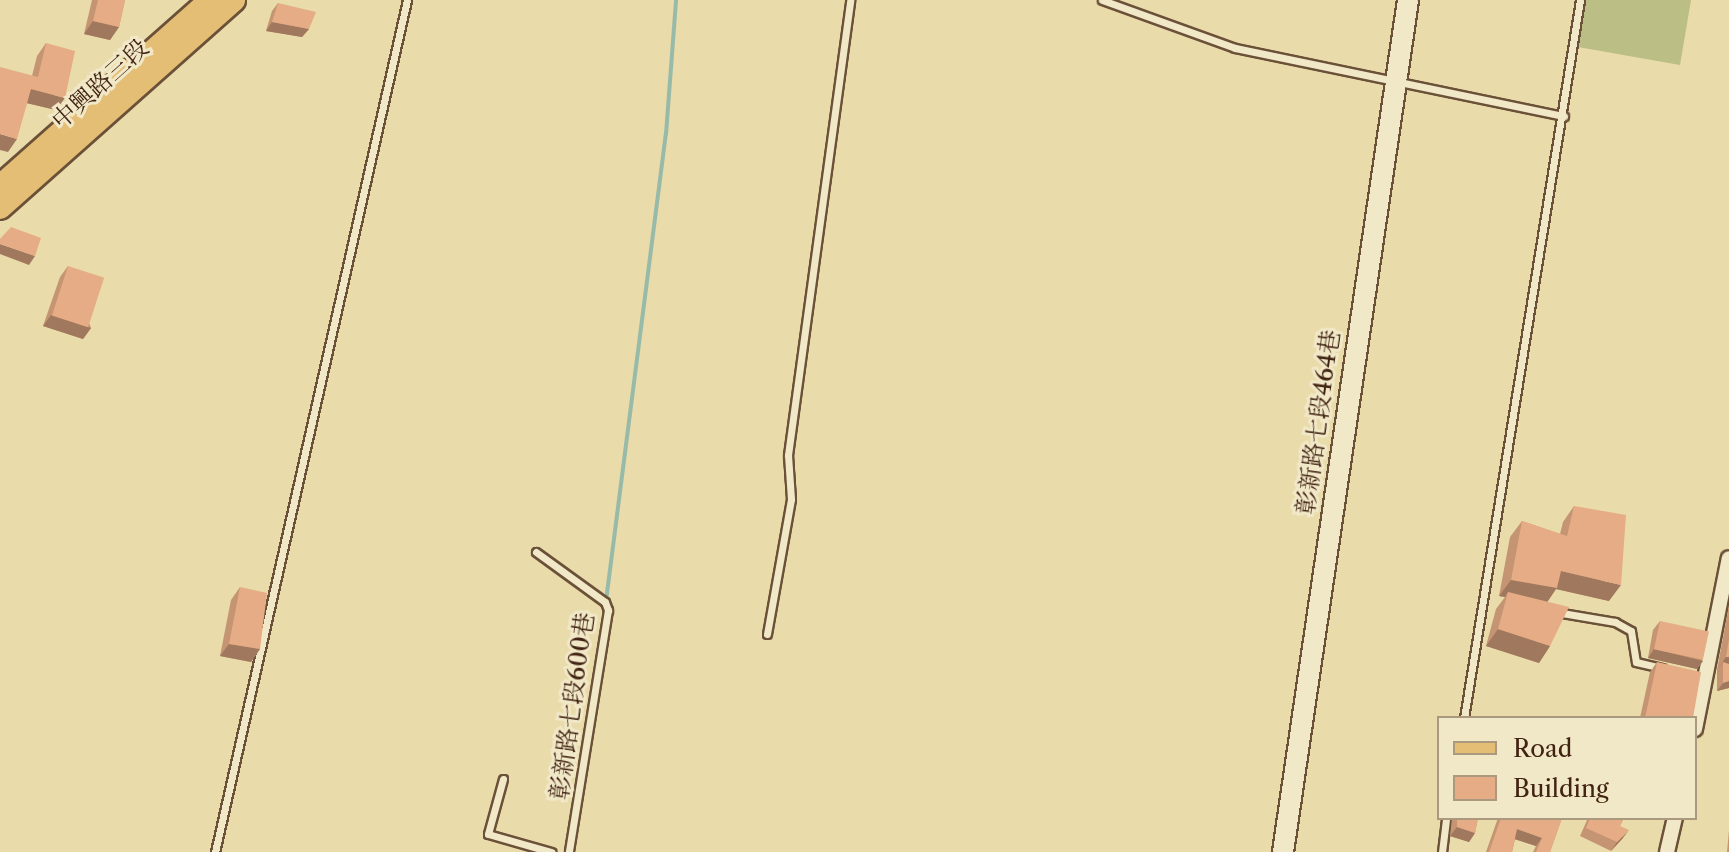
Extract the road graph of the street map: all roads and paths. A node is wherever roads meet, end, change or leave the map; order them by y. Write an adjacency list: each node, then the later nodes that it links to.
1 (210, 0): 10 (main road, 中興路三段)
2 (234, 0): 11 (main road, 中興路三段)
3 (407, 0): 24 (lane)
4 (850, 0): 17 (lane)
5 (1102, 0): 8 (lane)
6 (1408, 0): 8 (street, 彰新路七段464巷)
7 (1580, 0): 9 (lane)
8 (1395, 80): 9 (lane); 27 (street, 彰新路七段464巷)
9 (1564, 116): 14 (lane)
10 (0, 186)
11 (0, 208)
12 (536, 552): 26 (lane, 彰新路七段600巷)
13 (1729, 558): 20 (street)
14 (1487, 601): 15 (lane); 19 (lane)
15 (1501, 604)
16 (1544, 610): 18 (lane)
17 (767, 634)
18 (1678, 672)
19 (1464, 716)
20 (1696, 716)
21 (503, 779): 25 (lane)
22 (1446, 820): 28 (lane)
23 (1675, 820): 29 (street)
24 (215, 852)
25 (551, 852)
26 (569, 852)
27 (1283, 852)
28 (1442, 852)
29 (1667, 852)

